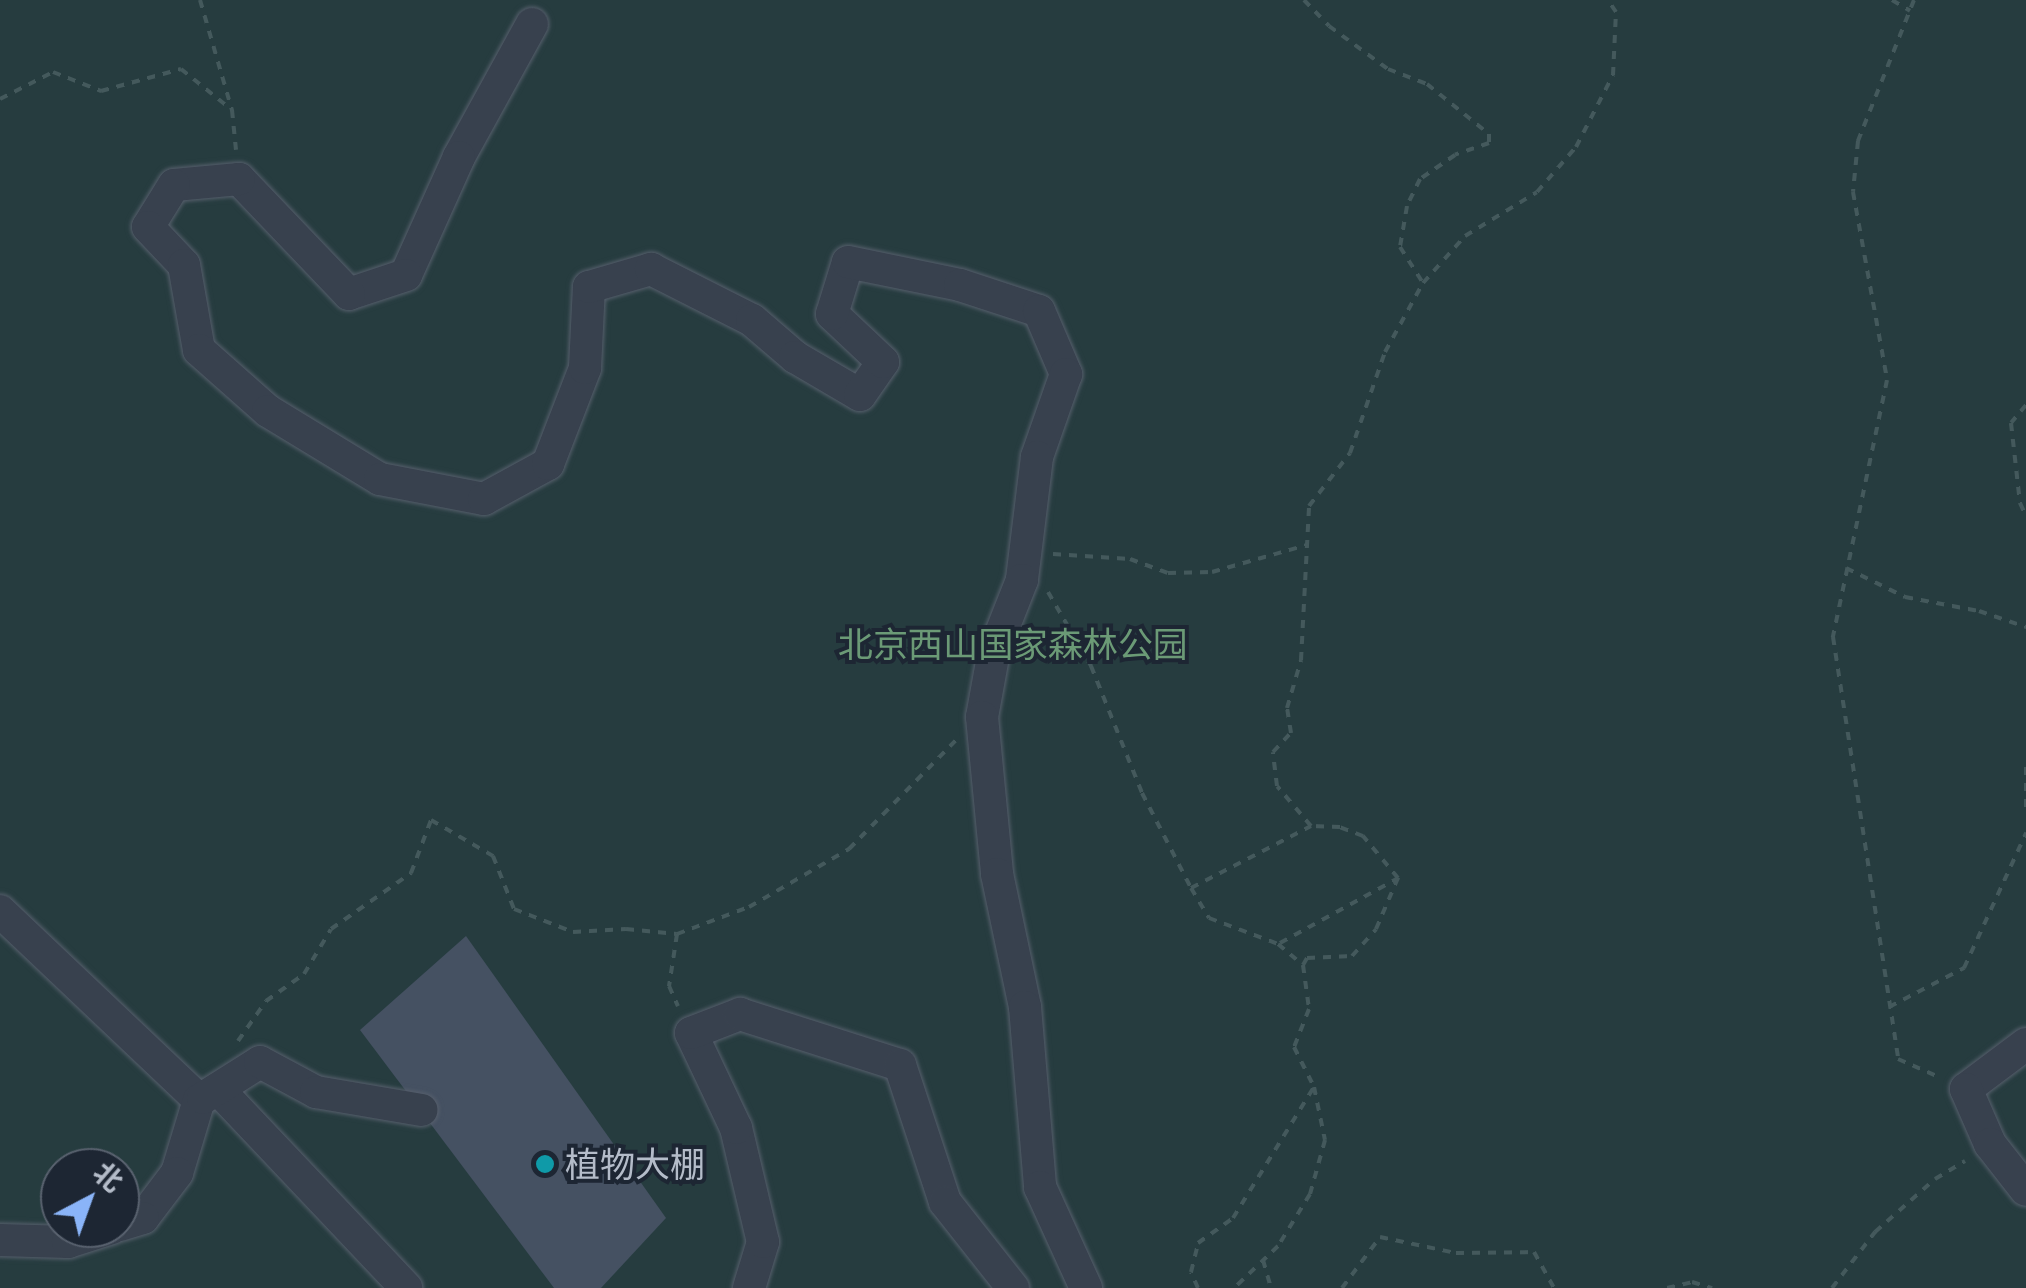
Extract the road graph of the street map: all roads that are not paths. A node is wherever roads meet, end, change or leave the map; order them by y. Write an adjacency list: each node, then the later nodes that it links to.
1 (532, 24): 13 (lane)
2 (0, 911): 4 (lane)
3 (2026, 1044): 6 (lane)
4 (220, 1088): 5 (lane); 7 (lane); 10 (lane)
5 (420, 1110)
6 (2026, 1190)
7 (140, 1219)
8 (0, 1240): 9 (lane)
9 (40, 1241)
10 (406, 1288)
11 (749, 1288): 12 (lane)
12 (1013, 1288)
13 (1086, 1288)

